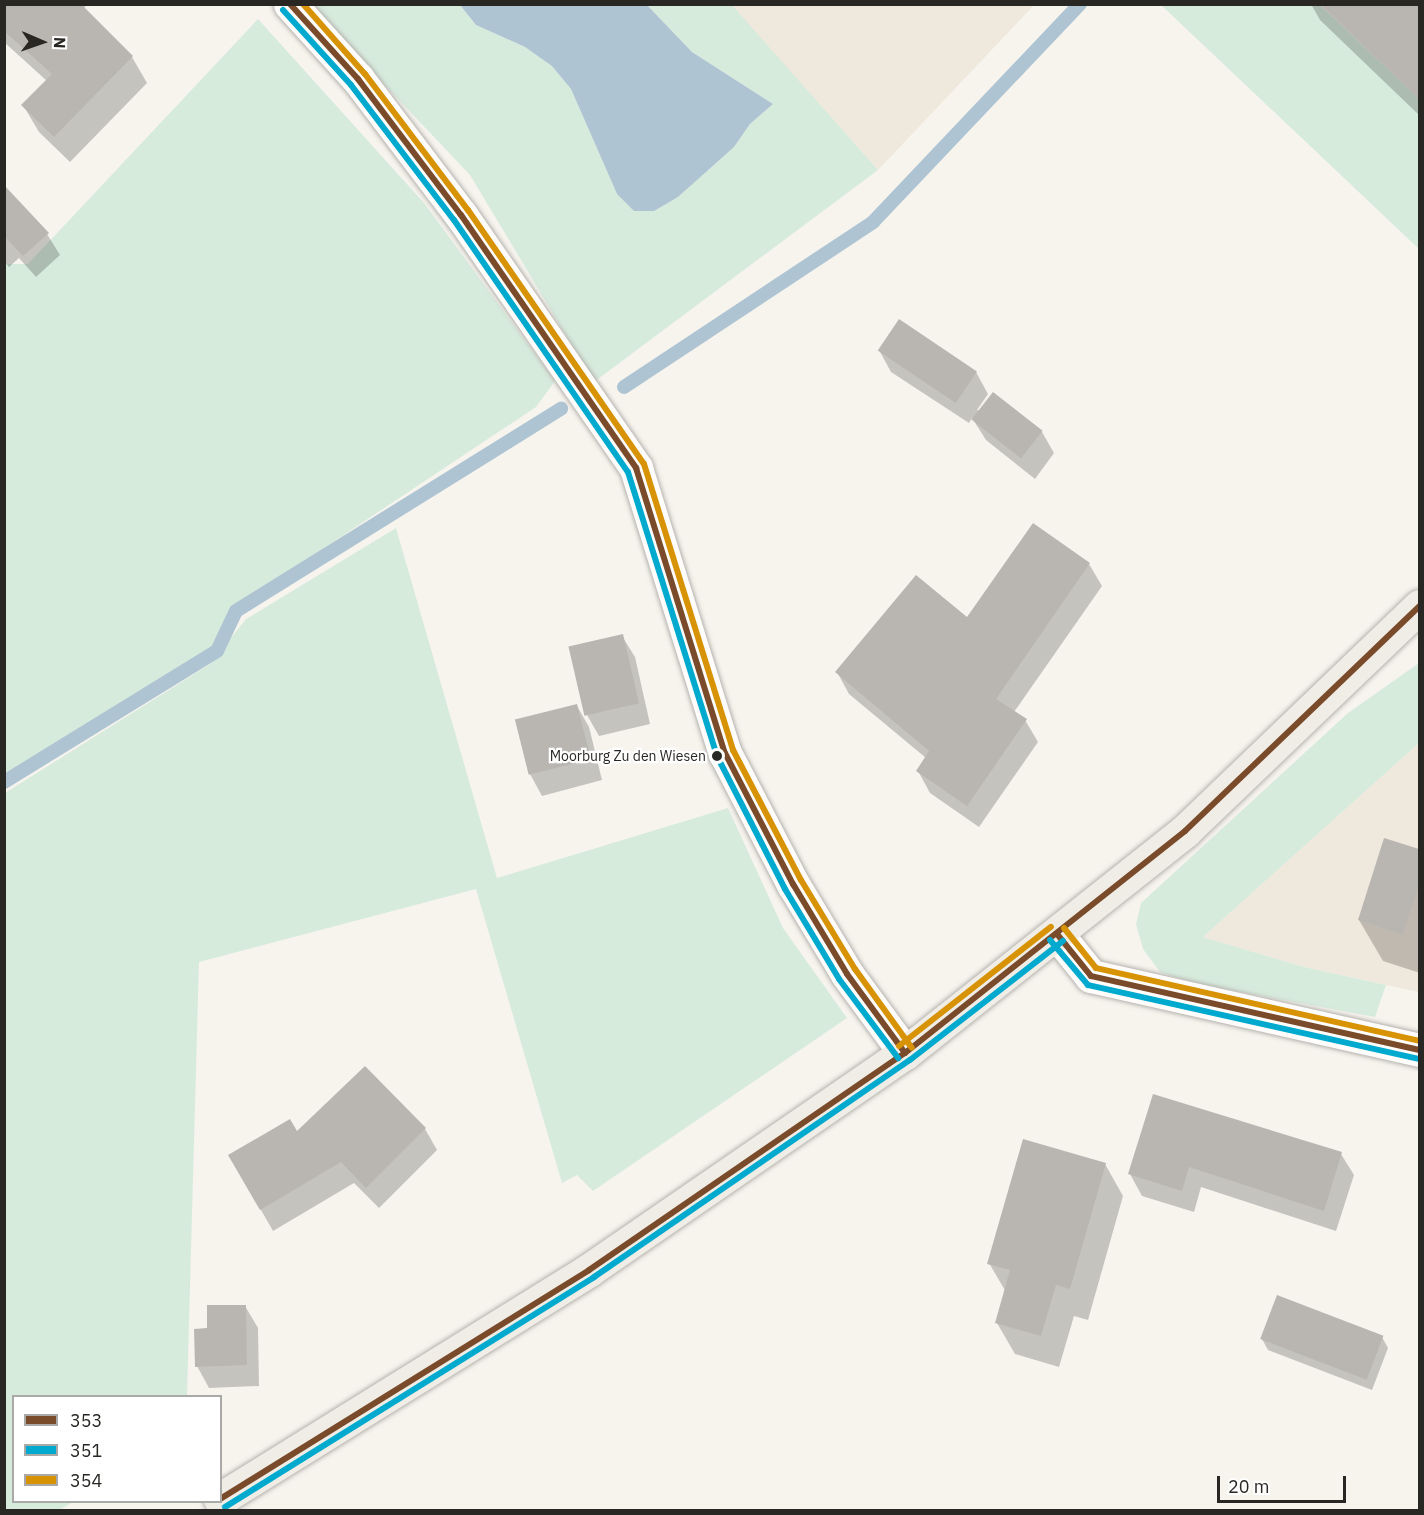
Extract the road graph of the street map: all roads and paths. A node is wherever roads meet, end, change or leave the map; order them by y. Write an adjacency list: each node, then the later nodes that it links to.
1 (290, 4): 5 (street)
2 (1419, 606): 3 (main road)
3 (1057, 934): 4 (street); 5 (main road)
4 (1419, 1050)
5 (905, 1053): 6 (main road)
6 (222, 1497)

